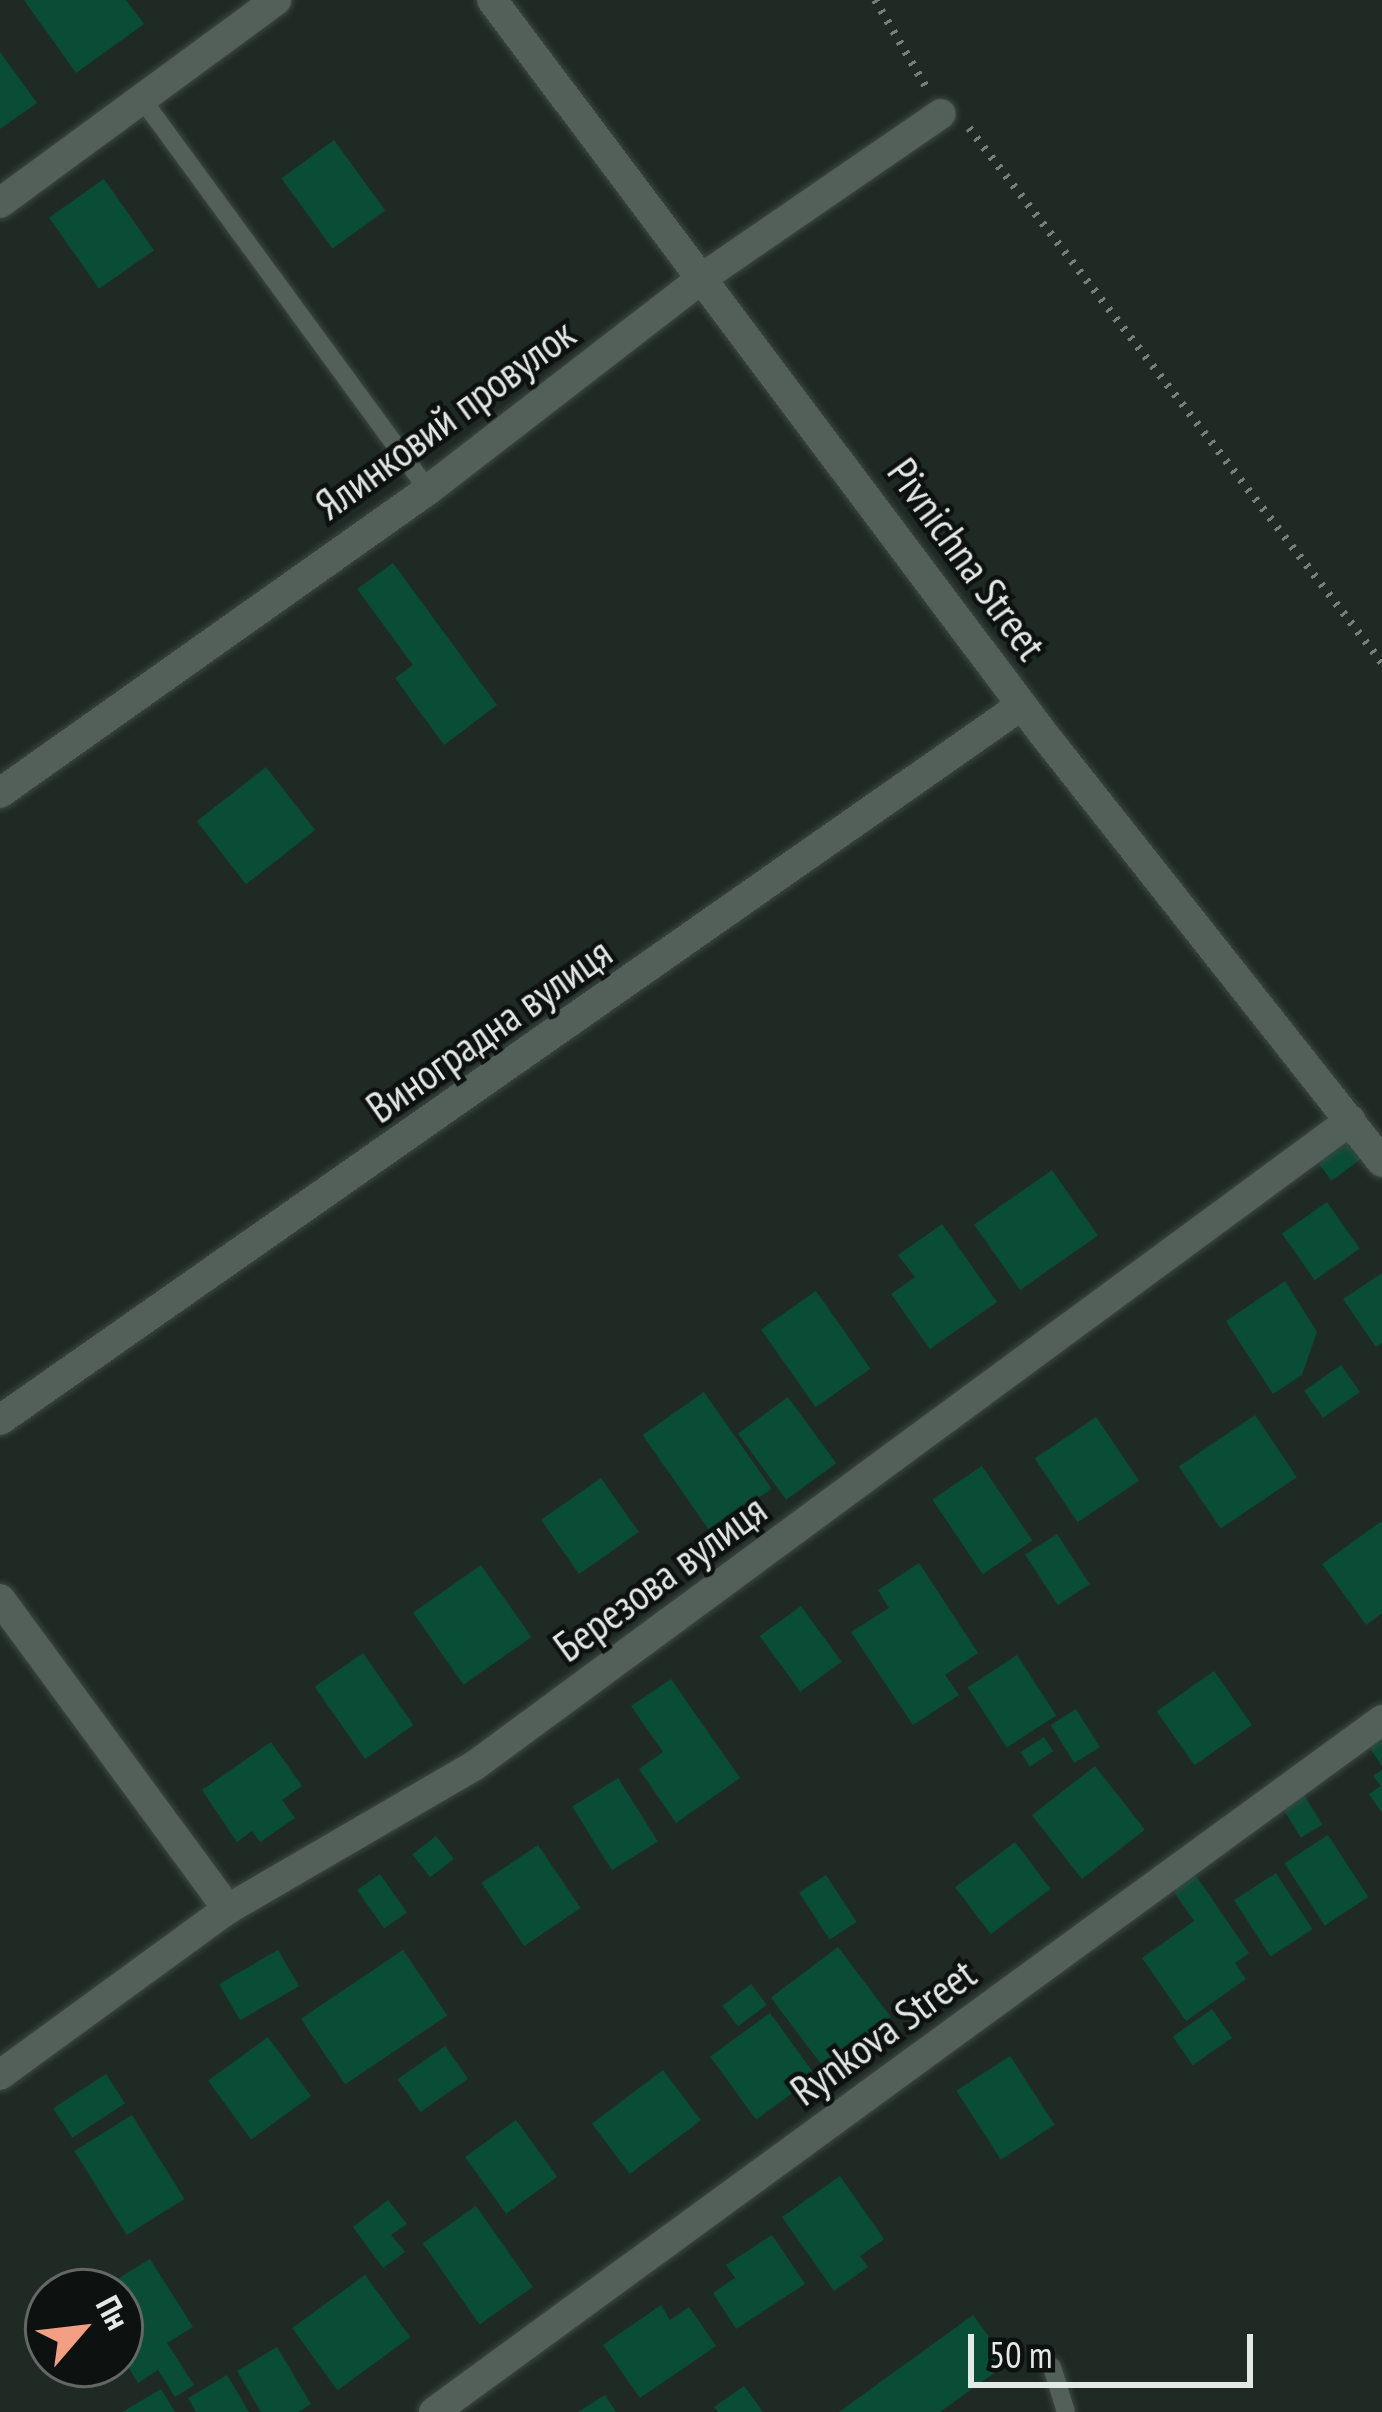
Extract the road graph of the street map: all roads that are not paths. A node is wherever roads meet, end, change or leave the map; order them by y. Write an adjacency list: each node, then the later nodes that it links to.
1 (276, 0): 3 (street)
2 (491, 0): 6 (street, Pivnichna Street)
3 (142, 99): 5 (street); 7 (lane)
4 (941, 114): 6 (street, Ялинковий провулок)
5 (0, 203)
6 (705, 276): 7 (street, Ялинковий провулок); 8 (street, Pivnichna Street)
7 (428, 490): 9 (street, Ялинковий провулок)
8 (1022, 705): 10 (street, Pivnichna Street); 12 (street, Виноградна вулиця)
9 (0, 793)
10 (1351, 1120): 11 (street, Pivnichna Street); 15 (street, Березова вулиця)
11 (1382, 1162)
12 (0, 1420)
13 (0, 1599): 15 (street)
14 (1382, 1720): 18 (street, Rynkova Street)
15 (228, 1909): 16 (street, Березова вулиця)
16 (0, 2075)
17 (1052, 2367): 19 (lane)
18 (434, 2412)
19 (1066, 2412)

